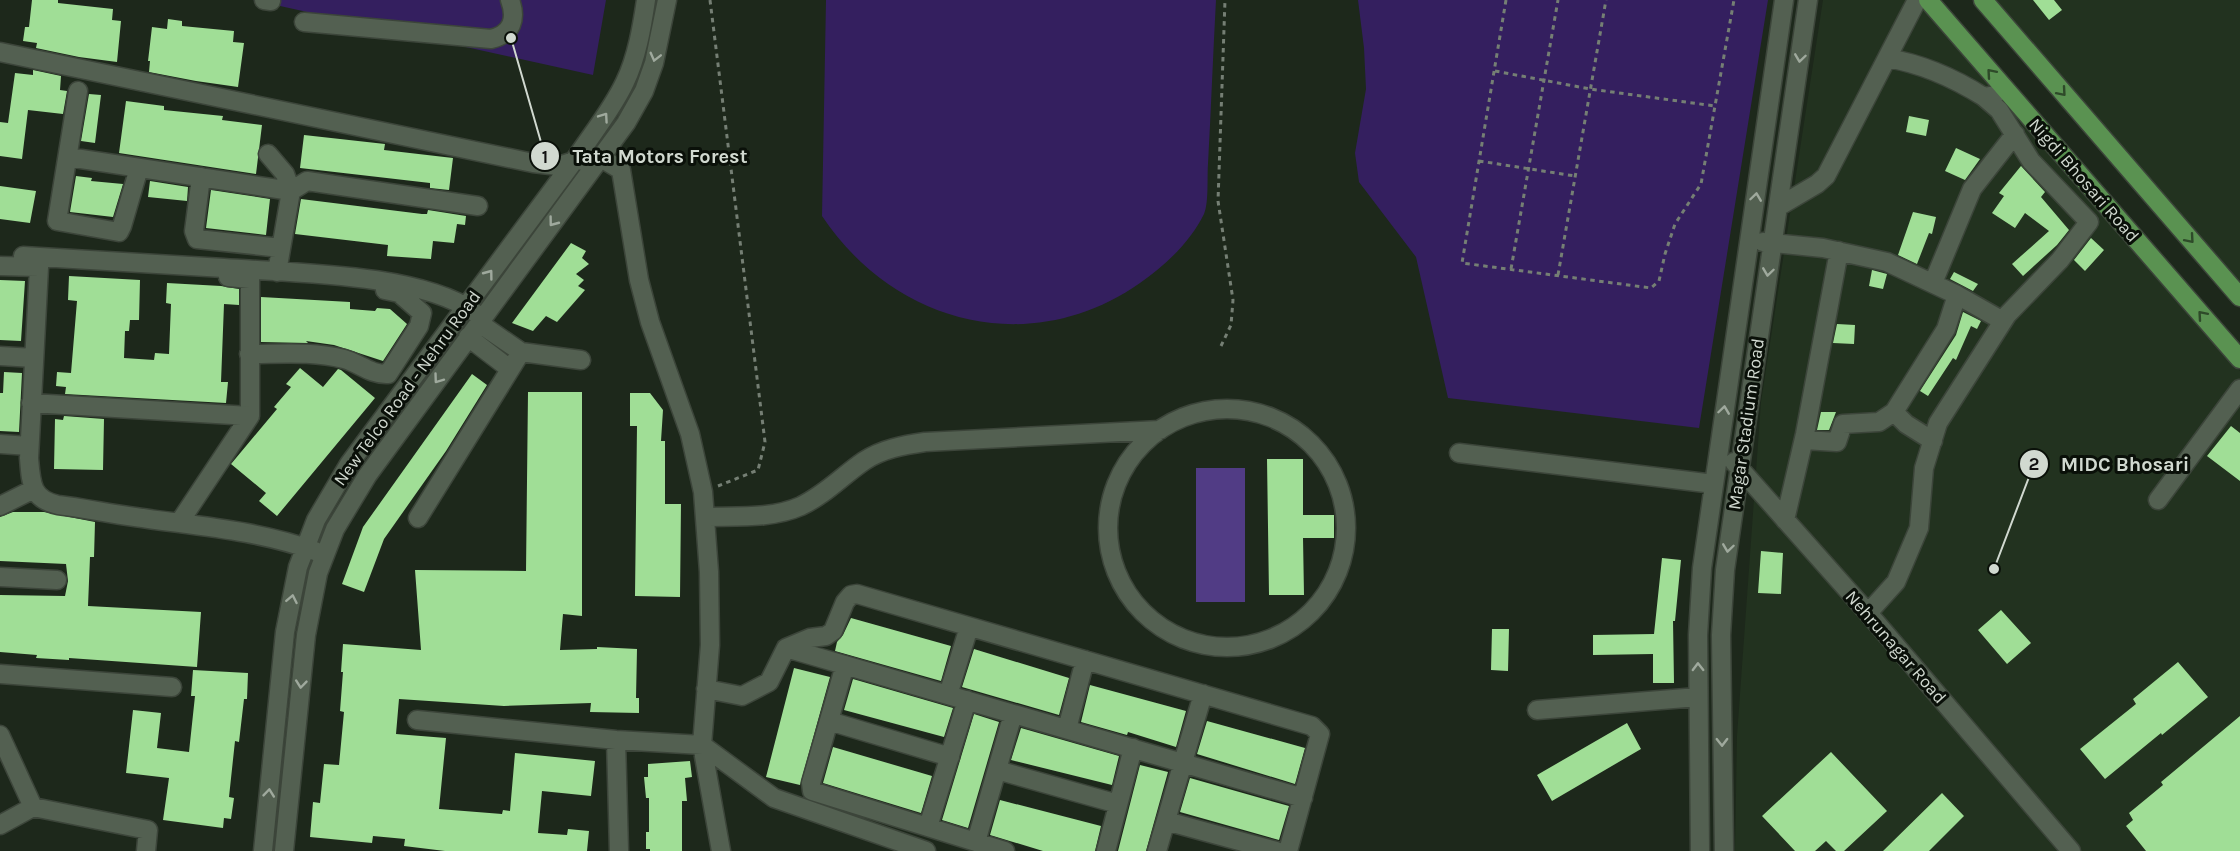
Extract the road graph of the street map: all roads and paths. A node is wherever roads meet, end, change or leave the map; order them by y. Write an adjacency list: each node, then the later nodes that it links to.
1 (510, 0): 15 (street)
2 (646, 0): 29 (street, New Telco Road - Nehru Road, one-way to 2)
3 (668, 0): 28 (street, New Telco Road - Nehru Road, one-way to 28)
4 (710, 0): 77 (path)
5 (1225, 0): 55 (path)
6 (1506, 0): 18 (path)
7 (1558, 0): 19 (path)
8 (1606, 0): 20 (path)
9 (1734, 0): 24 (path)
10 (1784, 0): 38 (street, Magar Stadium Road, one-way to 10)
11 (1808, 0): 37 (street, Magar Stadium Road, one-way to 37)
12 (1917, 0): 17 (street)
13 (1928, 0): 22 (main road, Nigdi Bhosari Road, one-way to 13)
14 (1983, 0): 51 (main road, one-way to 51)
15 (304, 22)
16 (0, 52): 29 (street)
17 (1887, 58): 23 (street); 37 (street)
18 (1495, 71): 19 (path); 30 (path)
19 (1543, 80): 20 (path); 32 (path)
20 (1590, 89): 24 (path); 34 (path)
21 (78, 91): 27 (street)
22 (2009, 93): 23 (street); 60 (main road, Nigdi Bhosari Road, one-way to 22)
23 (1984, 97): 25 (street)
24 (1715, 106): 47 (path)
25 (2016, 134): 49 (street); 53 (street)
26 (268, 154): 35 (street)
27 (68, 157): 31 (street); 31 (street)
28 (601, 158): 29 (street); 54 (street, New Telco Road - Nehru Road, one-way to 54); 77 (street)
29 (574, 161): 52 (street, New Telco Road - Nehru Road, one-way to 29)
30 (1479, 161): 32 (path); 45 (path)
31 (138, 168): 33 (street)
32 (1529, 169): 34 (path); 45 (path)
33 (201, 177): 35 (street); 40 (street)
34 (1575, 177): 47 (path)
35 (291, 191): 36 (street); 40 (street)
36 (478, 206)
37 (1778, 207): 39 (street, Magar Stadium Road)
38 (1749, 242): 39 (street); 71 (street, Magar Stadium Road, one-way to 38)
39 (1772, 243): 41 (street); 74 (street, Magar Stadium Road, one-way to 74)
40 (281, 248): 46 (street)
41 (1839, 252): 49 (street); 68 (street)
42 (0, 254): 46 (street)
43 (0, 266): 44 (street)
44 (39, 267): 48 (street); 59 (street)
45 (1511, 269): 47 (path)
46 (277, 272): 52 (street)
47 (1558, 275)
48 (250, 279): 57 (street); 57 (street)
49 (1933, 283): 50 (street)
50 (1957, 295): 53 (street); 65 (street)
51 (2240, 297)
52 (465, 306): 54 (street); 84 (street, New Telco Road - Nehru Road)
53 (2003, 321): 69 (street)
54 (476, 326): 56 (street); 62 (street); 85 (street, New Telco Road - Nehru Road, one-way to 85)
55 (1221, 346)
56 (521, 352): 61 (street); 62 (street)
57 (249, 354): 66 (street)
58 (0, 356): 59 (street)
59 (34, 358): 64 (street)
60 (2240, 359)
61 (581, 360)
62 (510, 369): 81 (street)
63 (2240, 389): 78 (street)
64 (31, 403): 66 (street); 72 (street)
65 (1894, 412): 68 (street); 69 (street)
66 (250, 416): 83 (street)
67 (1160, 430): 67 (street); 80 (street)
68 (1804, 440): 82 (street)
69 (1933, 441): 90 (street)
70 (0, 444): 72 (street)
71 (1719, 445): 74 (street, Nehrunagar Road); 75 (street, Magar Stadium Road)
72 (29, 447): 76 (street)
73 (1459, 453): 75 (street)
74 (1740, 469): 82 (street, Nehrunagar Road); 133 (street, Magar Stadium Road, one-way to 133)
75 (1714, 484): 100 (street, Magar Stadium Road, one-way to 75)
76 (34, 489): 79 (street); 83 (street)
77 (703, 492): 80 (street)
78 (2158, 500)
79 (0, 506)
80 (705, 517): 97 (street)
81 (418, 518)
82 (1785, 520): 90 (street, Nehrunagar Road)
83 (180, 523): 84 (street)
84 (305, 548): 85 (street); 122 (street, New Telco Road - Nehru Road, one-way to 84)
85 (325, 555): 123 (street, New Telco Road - Nehru Road, one-way to 123)
86 (0, 565): 87 (street)
87 (36, 567)
88 (0, 578): 89 (street)
89 (57, 580)
90 (1868, 613): 134 (street, Nehrunagar Road)
91 (969, 627): 92 (street); 93 (street); 99 (street)
92 (786, 648): 94 (street); 97 (street)
93 (1085, 660): 98 (street); 106 (street)
94 (845, 665): 99 (street); 105 (street)
95 (0, 674): 96 (street)
96 (171, 687)
97 (706, 689): 109 (street)
98 (1203, 694): 112 (street); 114 (street)
99 (948, 695): 101 (street)
100 (1698, 697): 102 (street); 132 (street, Magar Stadium Road)
101 (967, 700): 103 (street); 111 (street)
102 (1537, 710)
103 (1013, 714): 106 (street); 113 (street)
104 (417, 720): 108 (street)
105 (829, 721): 111 (street); 119 (street)
106 (1067, 729): 110 (street)
107 (0, 735): 116 (street)
108 (616, 740): 109 (street); 124 (street)
109 (702, 745): 125 (street); 126 (street)
110 (1133, 748): 112 (street); 115 (street)
111 (950, 757): 119 (street)
112 (1184, 763): 114 (street); 117 (street)
113 (997, 770): 115 (street); 120 (street)
114 (1303, 798): 131 (street)
115 (1118, 804): 128 (street)
116 (33, 807): 118 (street); 121 (street)
117 (1166, 821): 129 (street); 130 (street)
118 (0, 825)
119 (928, 827): 120 (street)
120 (976, 842): 127 (street)
121 (146, 851)
122 (263, 851)
123 (284, 851)
124 (620, 851)
125 (721, 851)
126 (926, 851)
127 (1005, 851)
128 (1106, 851)
129 (1157, 851)
130 (1276, 851)
131 (1288, 851)
132 (1700, 851)
133 (1724, 851)
134 (2071, 851)

